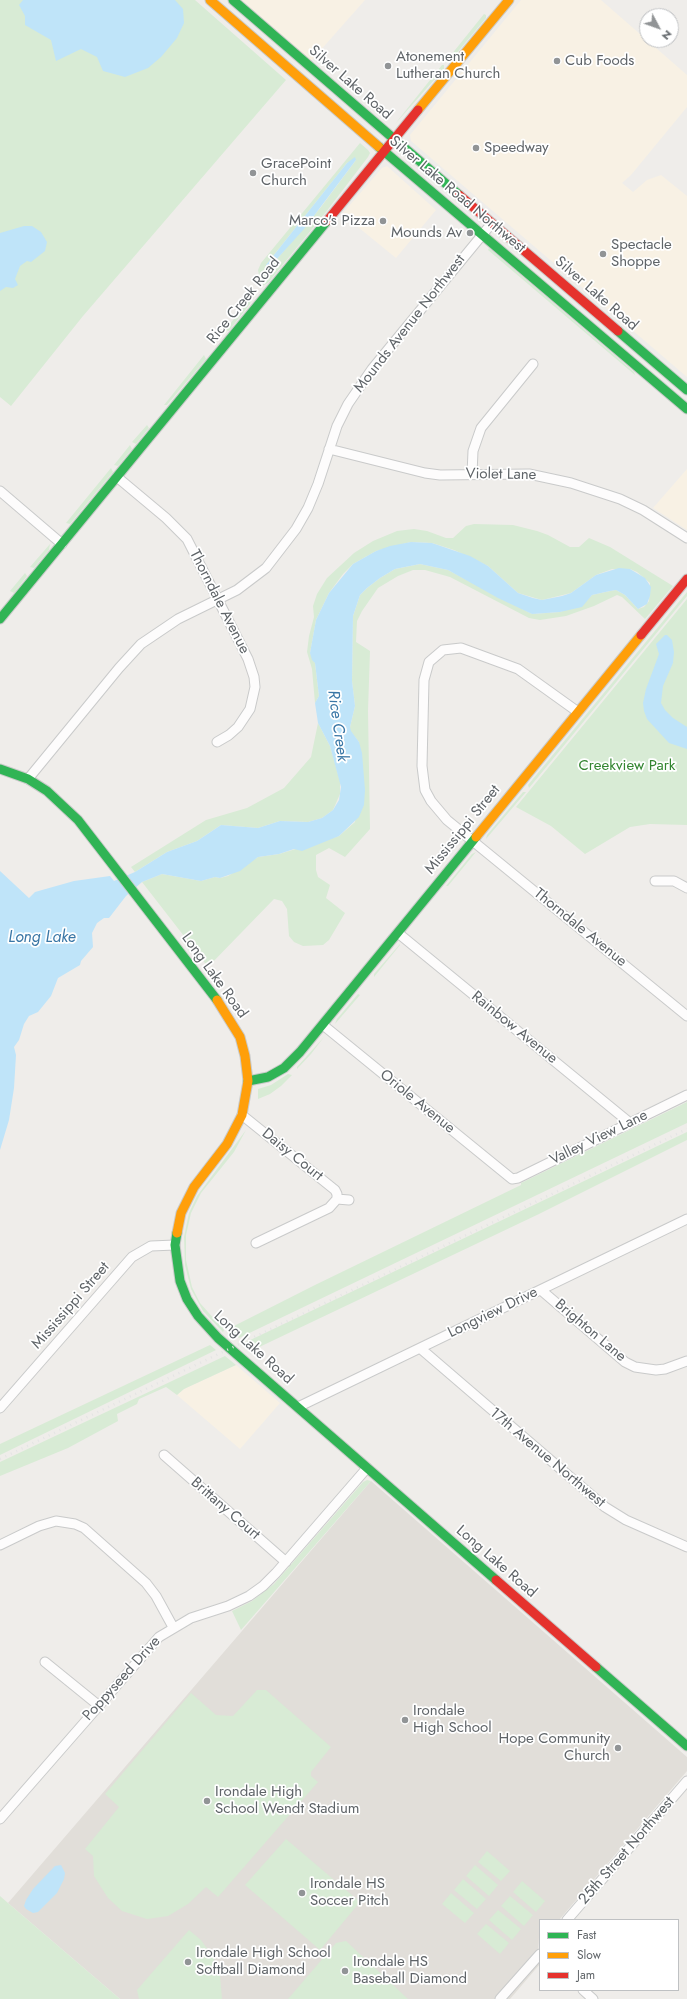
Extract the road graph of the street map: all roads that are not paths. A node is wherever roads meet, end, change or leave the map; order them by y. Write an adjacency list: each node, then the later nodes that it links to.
1 (210, 0): 5 (street, Silver Lake Road Northwest)
2 (233, 0): 4 (street, Silver Lake Road)
3 (509, 0): 4 (street, Rice Creek Road)
4 (394, 139): 5 (street, Rice Creek Road); 6 (street, Silver Lake Road)
5 (384, 152): 7 (street, Silver Lake Road Northwest); 13 (street, Rice Creek Road)
6 (492, 223): 7 (street, Mounds Avenue Northwest); 9 (street, Silver Lake Road)
7 (482, 234): 10 (street, Silver Lake Road Northwest); 11 (street, Mounds Avenue Northwest)
8 (533, 364): 12 (street)
9 (687, 390)
10 (687, 410)
11 (328, 449): 12 (street, Violet Lane); 18 (street, Mounds Avenue Northwest)
12 (472, 474): 15 (street, Violet Lane)
13 (117, 477): 16 (street, Rice Creek Road); 18 (street, Thorndale Avenue)
14 (0, 491): 16 (street)
15 (687, 538)
16 (62, 544): 19 (street, Rice Creek Road)
17 (687, 579): 20 (street, Mississippi Street)
18 (218, 598): 21 (street, Thorndale Avenue); 23 (street, Mounds Avenue Northwest)
19 (0, 619)
20 (578, 712): 24 (street, Mississippi Street); 24 (street, Thorndale Avenue)
21 (217, 742)
22 (0, 769): 23 (street, Long Lake Road)
23 (28, 780): 30 (street, Long Lake Road)
24 (473, 840): 27 (street, Mississippi Street); 28 (street, Thorndale Avenue)
25 (655, 881): 26 (street)
26 (687, 888)
27 (398, 933): 29 (street, Mississippi Street); 33 (street, Rainbow Avenue)
28 (687, 1016)
29 (322, 1025): 30 (street, Mississippi Street); 34 (street, Oriole Avenue)
30 (248, 1082): 32 (street, Long Lake Road)
31 (687, 1095): 33 (street, Valley View Lane)
32 (242, 1115): 35 (street, Daisy Court); 39 (street, Long Lake Road)
33 (630, 1123): 34 (street, Valley View Lane)
34 (512, 1179)
35 (337, 1199): 36 (street); 38 (street)
36 (349, 1200)
37 (687, 1219): 40 (street, Longview Drive)
38 (256, 1243)
39 (175, 1244): 43 (street, Long Lake Road); 44 (street, Mississippi Street)
40 (541, 1290): 41 (street, Longview Drive); 42 (street, Brighton Lane)
41 (420, 1348): 43 (street, Longview Drive); 48 (street, 17th Avenue Northwest)
42 (687, 1361)
43 (298, 1407): 46 (street, Long Lake Road)
44 (0, 1408)
45 (164, 1455): 49 (street, Brittany Court)
46 (367, 1468): 49 (street, Poppyseed Drive); 53 (street, Long Lake Road)
47 (0, 1545): 50 (street)
48 (687, 1547)
49 (286, 1562): 50 (street, Poppyseed Drive)
50 (173, 1628): 52 (street, Poppyseed Drive)
51 (45, 1662): 52 (street)
52 (98, 1705): 55 (street, Poppyseed Drive)
53 (686, 1744)
54 (687, 1781): 56 (street, 25th Street Northwest)
55 (0, 1819)
56 (568, 1919)
57 (539, 1955): 59 (street)
58 (584, 1991): 60 (street)
59 (500, 1999)
60 (593, 1999)

